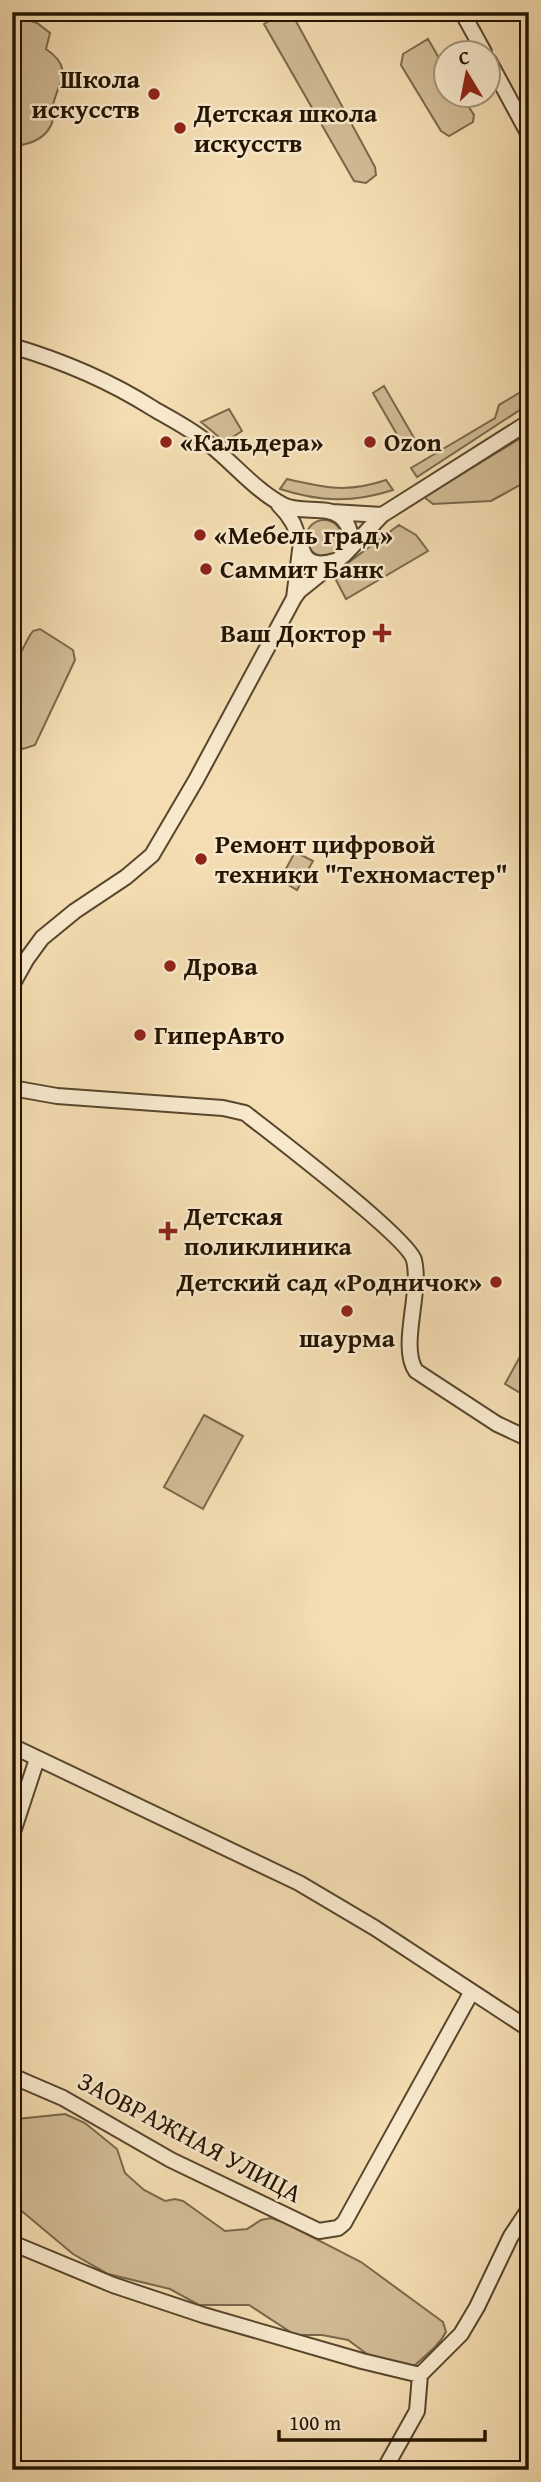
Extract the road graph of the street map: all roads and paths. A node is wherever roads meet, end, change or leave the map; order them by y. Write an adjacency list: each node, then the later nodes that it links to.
1 (462, 12): 2 (street)
2 (476, 38)
3 (503, 88): 4 (street)
4 (529, 135)
5 (12, 346): 7 (street)
6 (529, 422): 9 (street)
7 (272, 498): 8 (street); 10 (street)
8 (327, 511): 9 (street); 10 (street); 11 (street)
9 (382, 515): 11 (street)
10 (299, 545): 11 (street); 12 (street)
11 (341, 558): 12 (street)
12 (294, 598): 13 (street)
13 (12, 985)
14 (12, 1088): 15 (street)
15 (529, 1439)
16 (12, 1746): 17 (street)
17 (37, 1759): 18 (street); 19 (street)
18 (12, 1835)
19 (471, 1993): 20 (street); 21 (street, ЗАОВРАЖНАЯ УЛИЦА)
20 (529, 2029)
21 (12, 2076)
22 (529, 2209): 24 (street)
23 (12, 2242): 24 (street)
24 (420, 2375): 25 (street)
25 (384, 2470)

